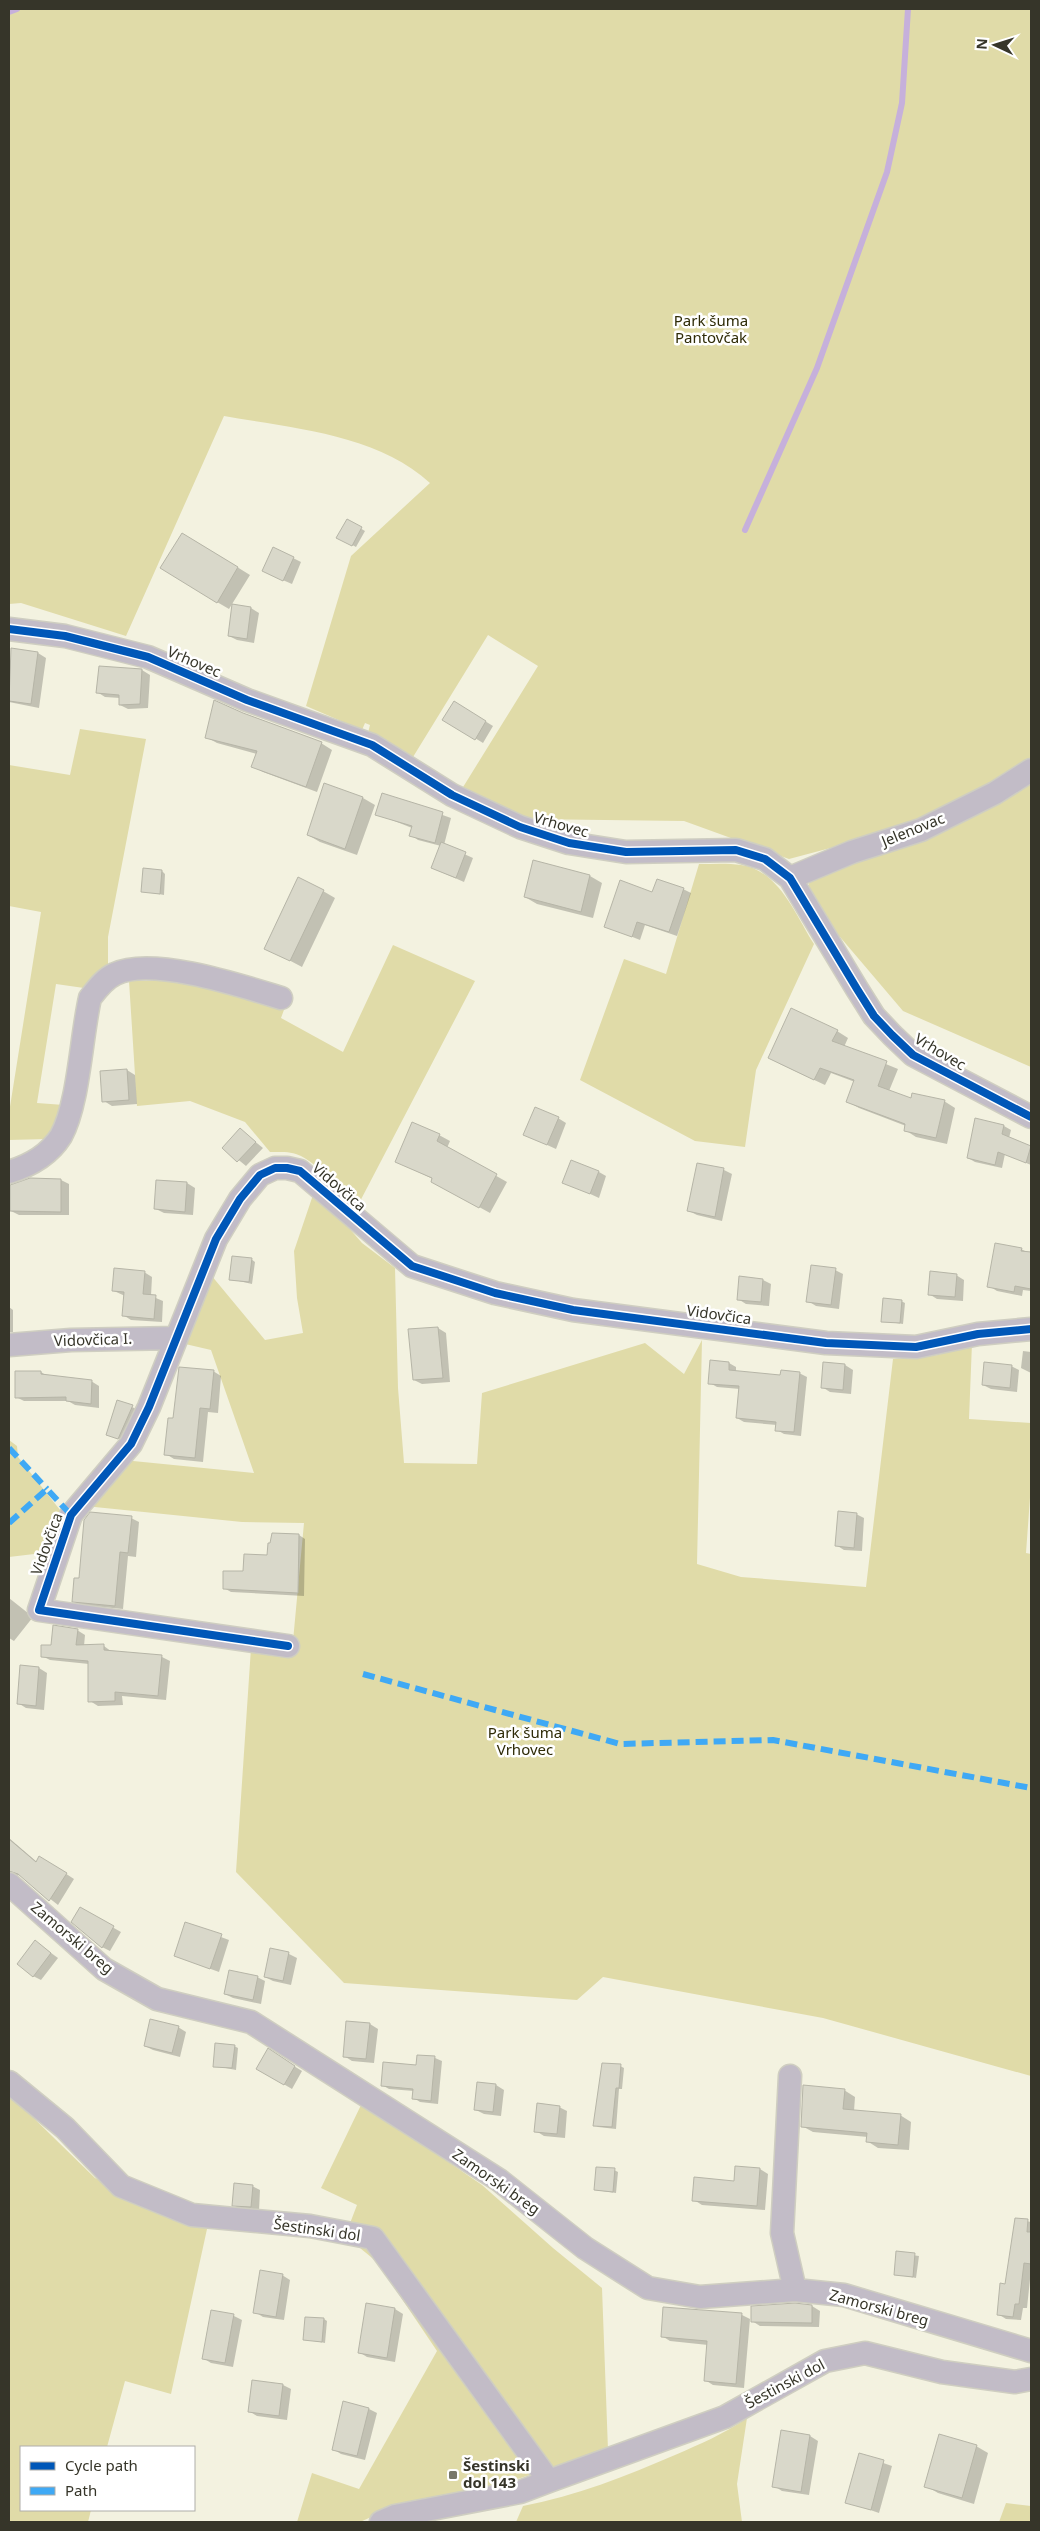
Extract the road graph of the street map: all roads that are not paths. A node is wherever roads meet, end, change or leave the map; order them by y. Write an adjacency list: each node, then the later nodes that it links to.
1 (9, 629): 3 (street, Vrhovec)
2 (1031, 770): 3 (street, Jelenovac)
3 (790, 878): 5 (street, Vrhovec)
4 (281, 998): 6 (street)
5 (1031, 1116)
6 (9, 1172)
7 (1031, 1329): 8 (street, Vidovčica)
8 (176, 1338): 9 (street, Vidovčica I.); 10 (street, Vidovčica)
9 (9, 1345)
10 (288, 1646)
11 (9, 1884): 14 (street, Zamorski breg)
12 (790, 2076): 14 (street)
13 (9, 2082): 17 (street, Šestinski dol)
14 (795, 2290): 15 (street, Zamorski breg)
15 (1031, 2351)
16 (1031, 2379): 17 (street, Šestinski dol)
17 (549, 2481): 18 (street, Šestinski dol)
18 (381, 2522)

